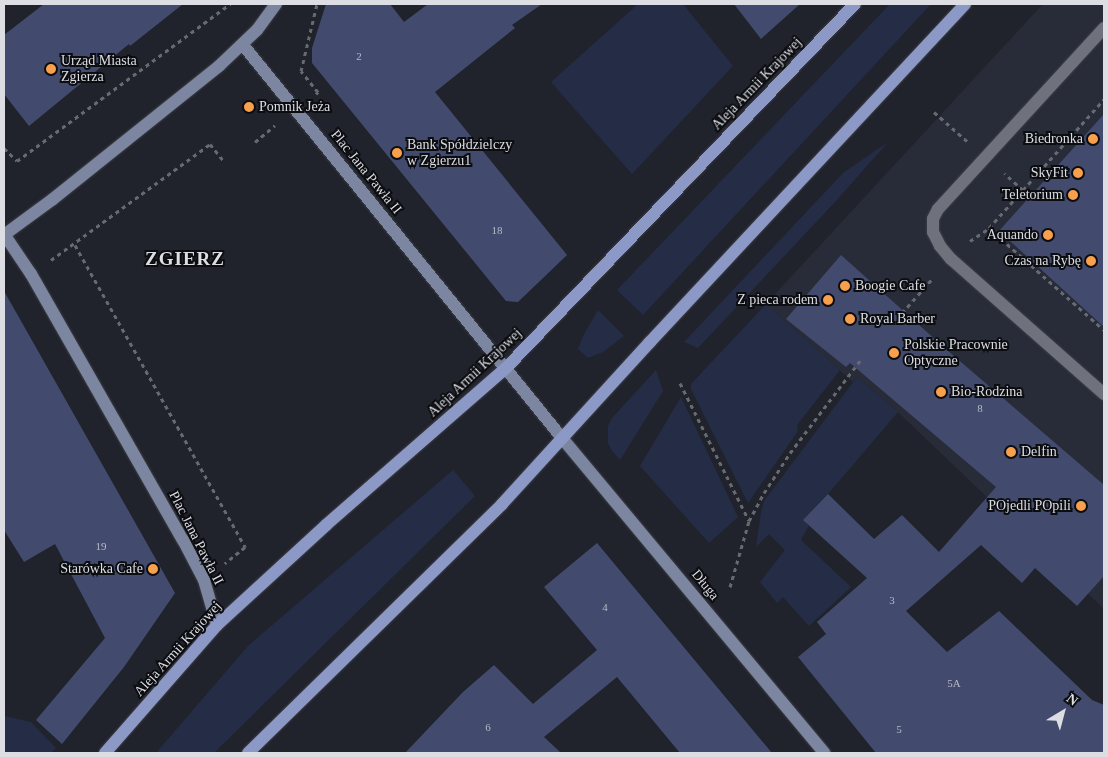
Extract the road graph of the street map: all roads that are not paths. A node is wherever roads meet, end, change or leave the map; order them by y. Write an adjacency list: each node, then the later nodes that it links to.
1 (276, 4): 5 (street)
2 (854, 4): 7 (main road, Aleja Armii Krajowej)
3 (965, 4): 9 (main road)
4 (1104, 28): 8 (lane)
5 (242, 45): 6 (street, Plac Jana Pawła II); 7 (street, Plac Jana Pawła II)
6 (4, 234): 10 (street, Plac Jana Pawła II)
7 (506, 368): 9 (street, Plac Jana Pawła II); 10 (main road, Aleja Armii Krajowej)
8 (1104, 394)
9 (562, 438): 12 (main road); 13 (street, Długa)
10 (217, 626): 11 (main road, Aleja Armii Krajowej)
11 (106, 753)
12 (248, 753)
13 (824, 753)

